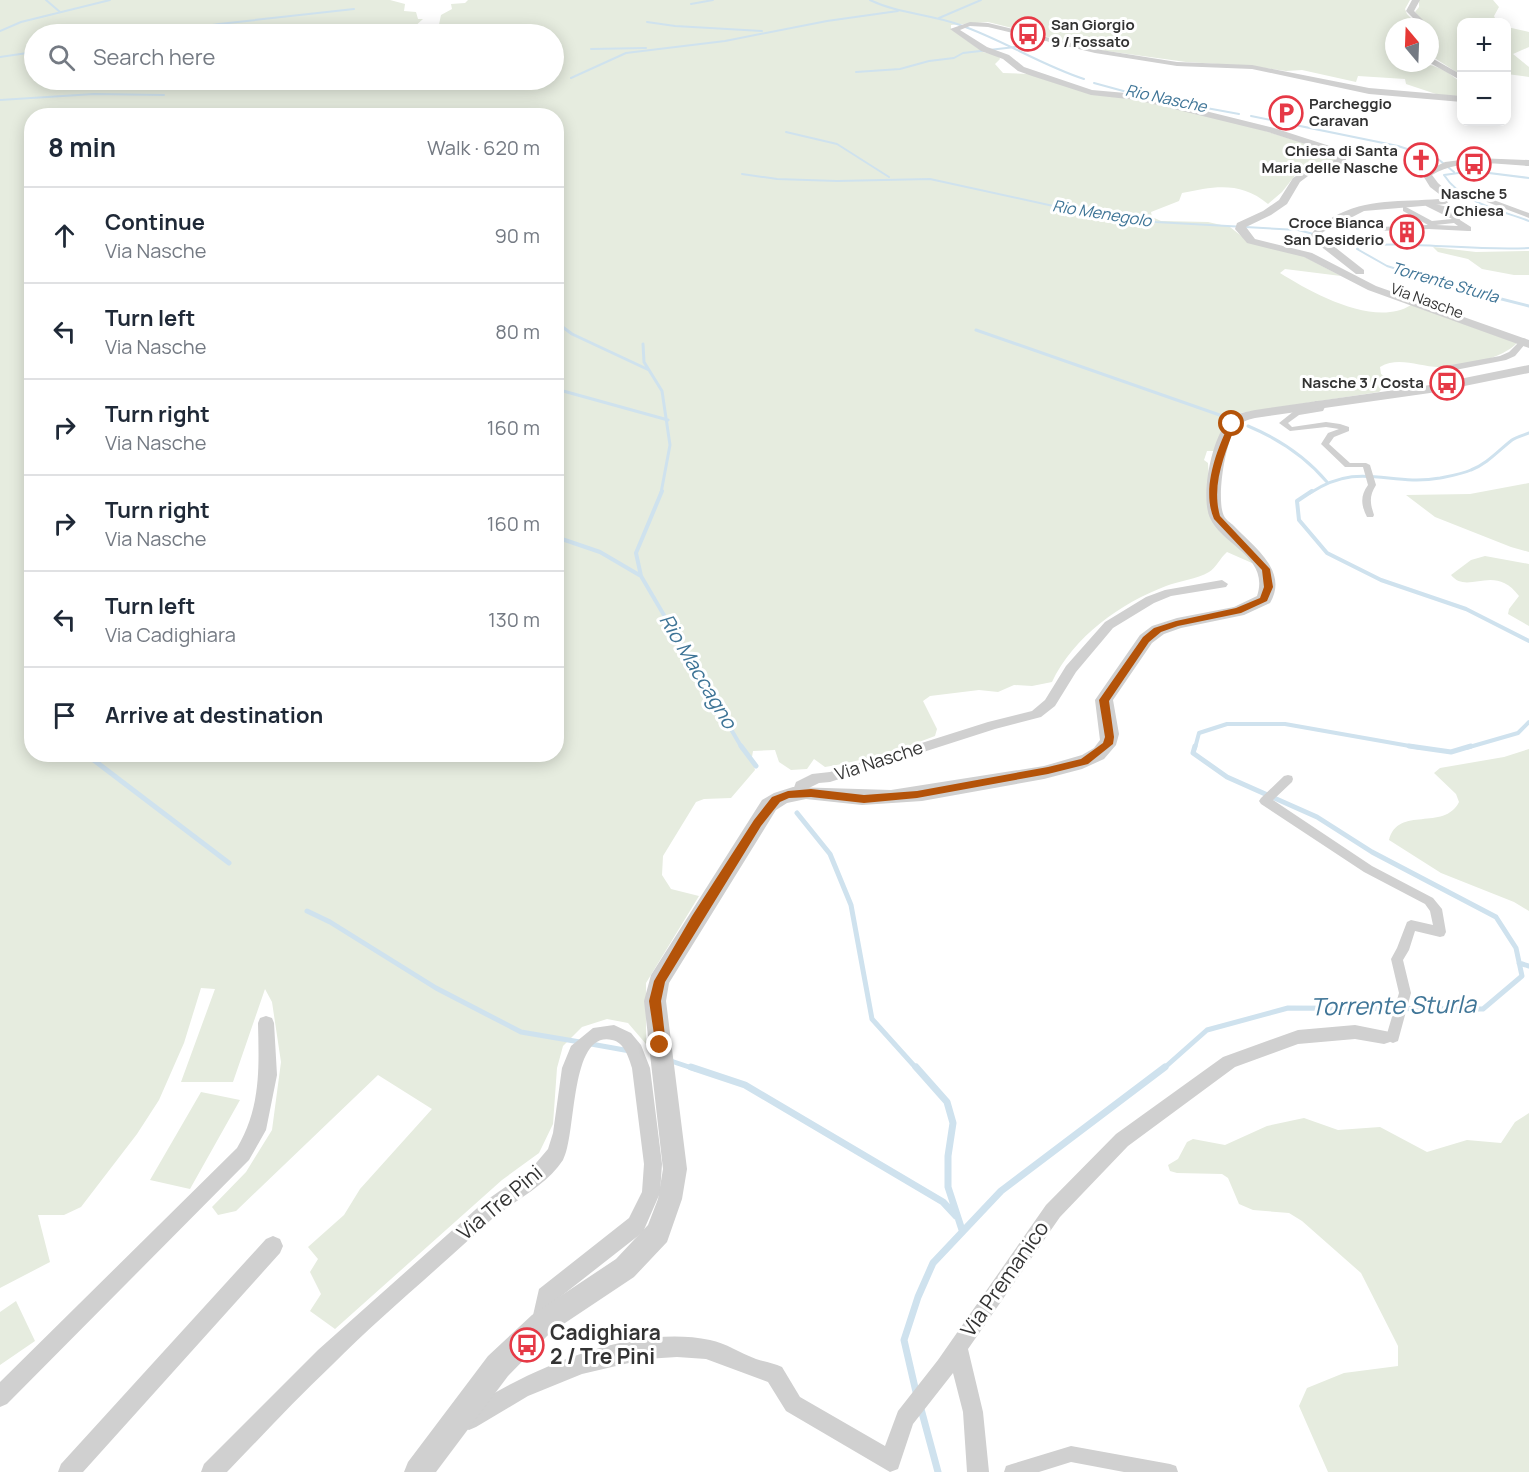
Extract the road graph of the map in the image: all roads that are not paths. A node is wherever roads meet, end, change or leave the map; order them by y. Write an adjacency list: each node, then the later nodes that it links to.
1 (1416, 0): 2 (street)
2 (1417, 18)
3 (1439, 65): 4 (street)
4 (1457, 76)
5 (1457, 99): 14 (street)
6 (1529, 163): 7 (street)
7 (1453, 197): 8 (street, Via Nasche); 11 (street)
8 (1432, 205): 10 (street, Via Nasche); 12 (street); 14 (street, Via Nasche)
9 (1406, 209): 12 (street)
10 (1481, 209)
11 (1529, 216)
12 (1456, 221): 13 (street)
13 (1379, 229)
14 (1527, 341): 16 (street)
15 (1529, 369): 17 (street, Via Nasche)
16 (1440, 370)
17 (1318, 404): 18 (street); 21 (street, Via Nasche)
18 (1370, 515)
19 (1222, 584): 21 (street, Via Nasche)
20 (1287, 780): 23 (street)
21 (799, 793): 25 (street)
22 (266, 1023): 27 (street)
23 (1389, 1037): 26 (street, Via Premanico)
24 (273, 1246): 30 (street)
25 (541, 1324): 28 (street); 31 (street, Via Tre Pini)
26 (957, 1347): 28 (street, Via Premanico); 29 (street, Via Premanico)
27 (0, 1397)
28 (441, 1441): 32 (street)
29 (977, 1469)
30 (69, 1472)
31 (212, 1472)
32 (418, 1472)
33 (1012, 1472): 34 (street)
34 (1170, 1472)

